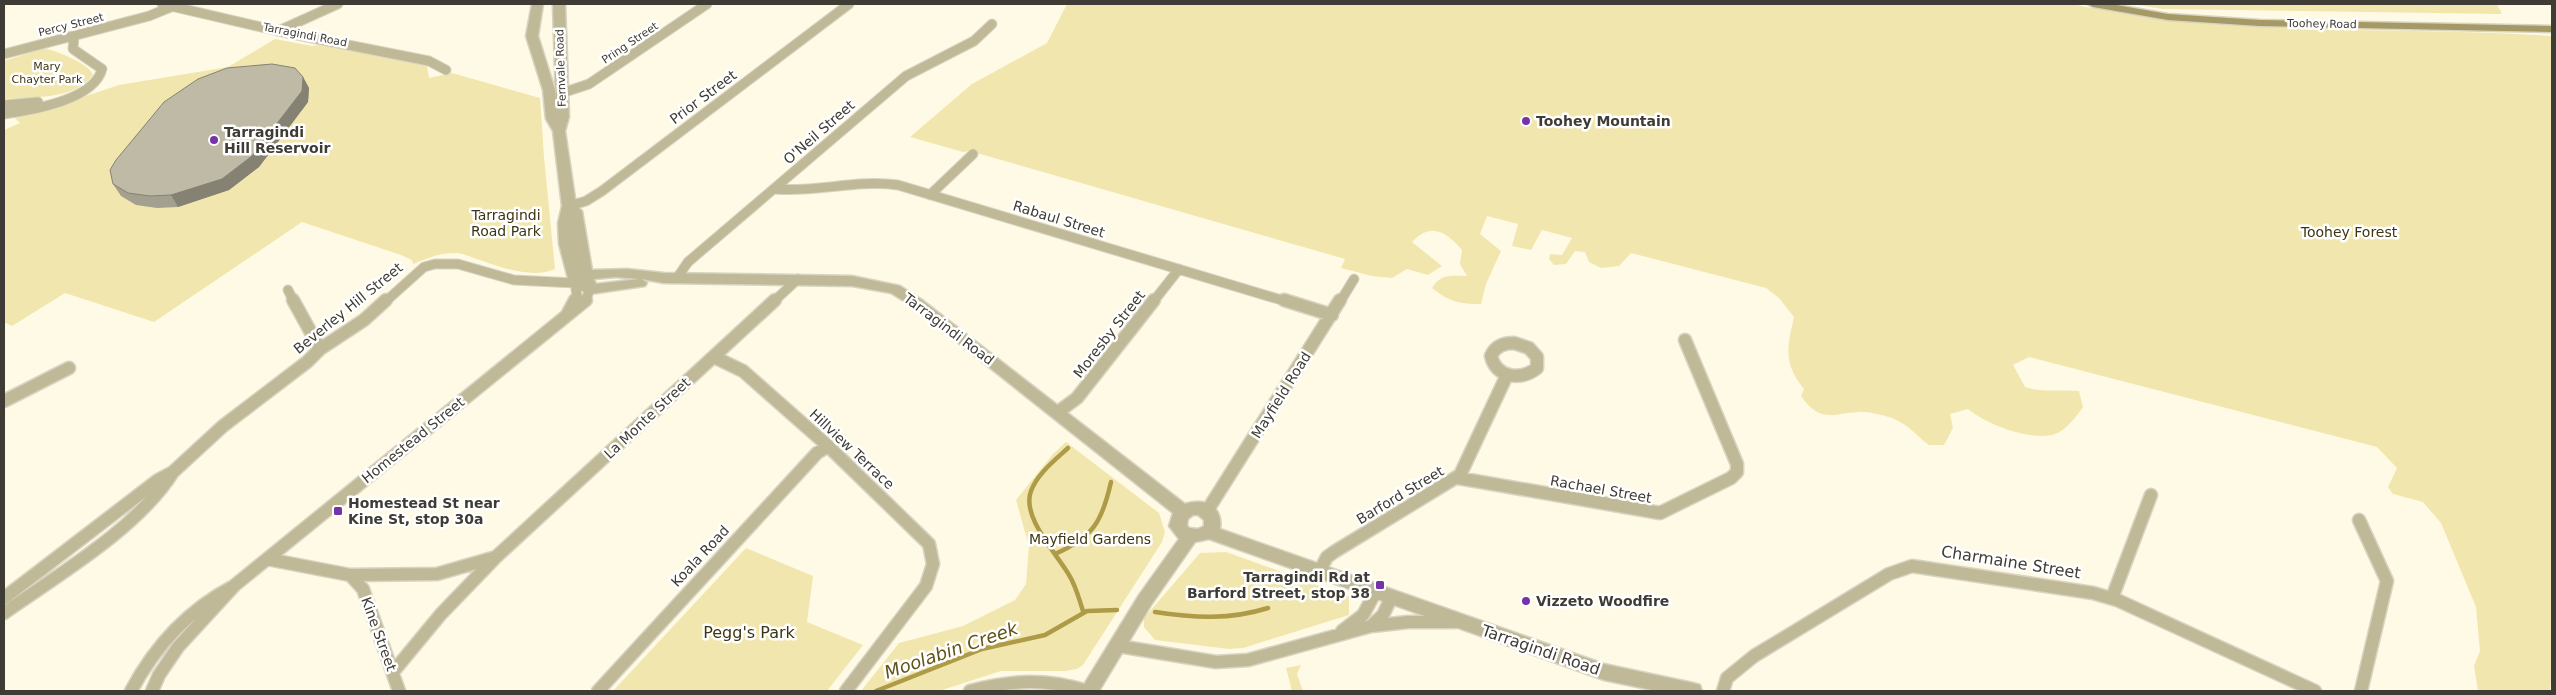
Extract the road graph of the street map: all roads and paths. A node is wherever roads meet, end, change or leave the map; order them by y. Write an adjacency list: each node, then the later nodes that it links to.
1 (338, 4): 10 (street)
2 (537, 4): 18 (street, Fernvale Road)
3 (559, 4): 14 (street, Fernvale Road)
4 (707, 4): 14 (street, Pring Street)
5 (849, 4): 22 (street, Prior Street)
6 (2093, 4): 9 (main road, Toohey Road)
7 (166, 5): 10 (street, Tarragindi Road); 11 (street, Percy Street)
8 (992, 24): 20 (street, O'Neil Street)
9 (2552, 29)
10 (278, 30): 13 (street, Tarragindi Road)
11 (74, 36): 12 (street, Percy Street); 15 (street)
12 (4, 54)
13 (446, 70)
14 (562, 93): 18 (street, Fernvale Road)
15 (67, 98): 16 (street); 17 (street)
16 (4, 105)
17 (4, 114)
18 (559, 131): 22 (street, Fernvale Road)
19 (974, 154): 21 (street)
20 (774, 189): 21 (street, Rabaul Street); 24 (street, O'Neil Street)
21 (930, 195): 23 (street, Rabaul Street)
22 (569, 206): 27 (street, Fernvale Road)
23 (1179, 269): 30 (street, Rabaul Street); 37 (street, Moresby Street)
24 (671, 278): 25 (street, Tarragindi Road); 27 (street, Tarragindi Road)
25 (798, 279): 33 (street, La Monte Street); 37 (street, Tarragindi Road)
26 (1354, 279): 30 (street, Mayfield Road)
27 (584, 282): 29 (street, Homestead Street); 29 (street, Homestead Street); 32 (street, Beverley Hill Street)
28 (288, 290): 32 (street)
29 (567, 315): 48 (street, Homestead Street)
30 (1332, 315): 42 (street, Mayfield Road)
31 (1686, 340): 40 (street, Rachael Street)
32 (320, 349): 39 (street, Beverley Hill Street)
33 (714, 357): 38 (street, Hillview Terrace); 47 (street, La Monte Street)
34 (69, 368): 36 (street)
35 (1507, 375): 40 (street, Barford Street)
36 (4, 401)
37 (1058, 412): 43 (street, Tarragindi Road)
38 (828, 446): 64 (street, Koala Road); 65 (street, Hillview Terrace)
39 (174, 472): 53 (street, Beverley Hill Street); 55 (street, Beverley Hill Street)
40 (1458, 478): 49 (street, Barford Street)
41 (2151, 495): 54 (street)
42 (1207, 510): 43 (street); 45 (street)
43 (1184, 512): 46 (street)
44 (2359, 520): 71 (street)
45 (1209, 532): 46 (street); 49 (street, Tarragindi Road)
46 (1190, 536): 59 (street)
47 (496, 557): 50 (street, La Monte Street); 60 (street, La Monte Street)
48 (267, 559): 50 (street); 51 (street, Homestead Street)
49 (1319, 572): 52 (street, Tarragindi Road)
50 (350, 575): 60 (street, Kine Street)
51 (235, 585): 61 (street, Homestead Street); 62 (street, Homestead Street)
52 (1383, 595): 56 (street, Tarragindi Road); 57 (street); 58 (street)
53 (4, 598)
54 (2112, 598): 69 (street, Charmaine Street); 70 (street, Charmaine Street)
55 (4, 613)
56 (1460, 622): 57 (street); 68 (street, Tarragindi Road)
57 (1371, 626): 58 (street)
58 (1339, 633): 59 (street)
59 (1118, 646): 67 (street)
60 (393, 672): 63 (street, Kine Street)
61 (131, 691)
62 (152, 691)
63 (399, 691)
64 (598, 691)
65 (846, 691)
66 (970, 691): 67 (street)
67 (1088, 691)
68 (1693, 691)
69 (1723, 691)
70 (2315, 691)
71 (2361, 691)

